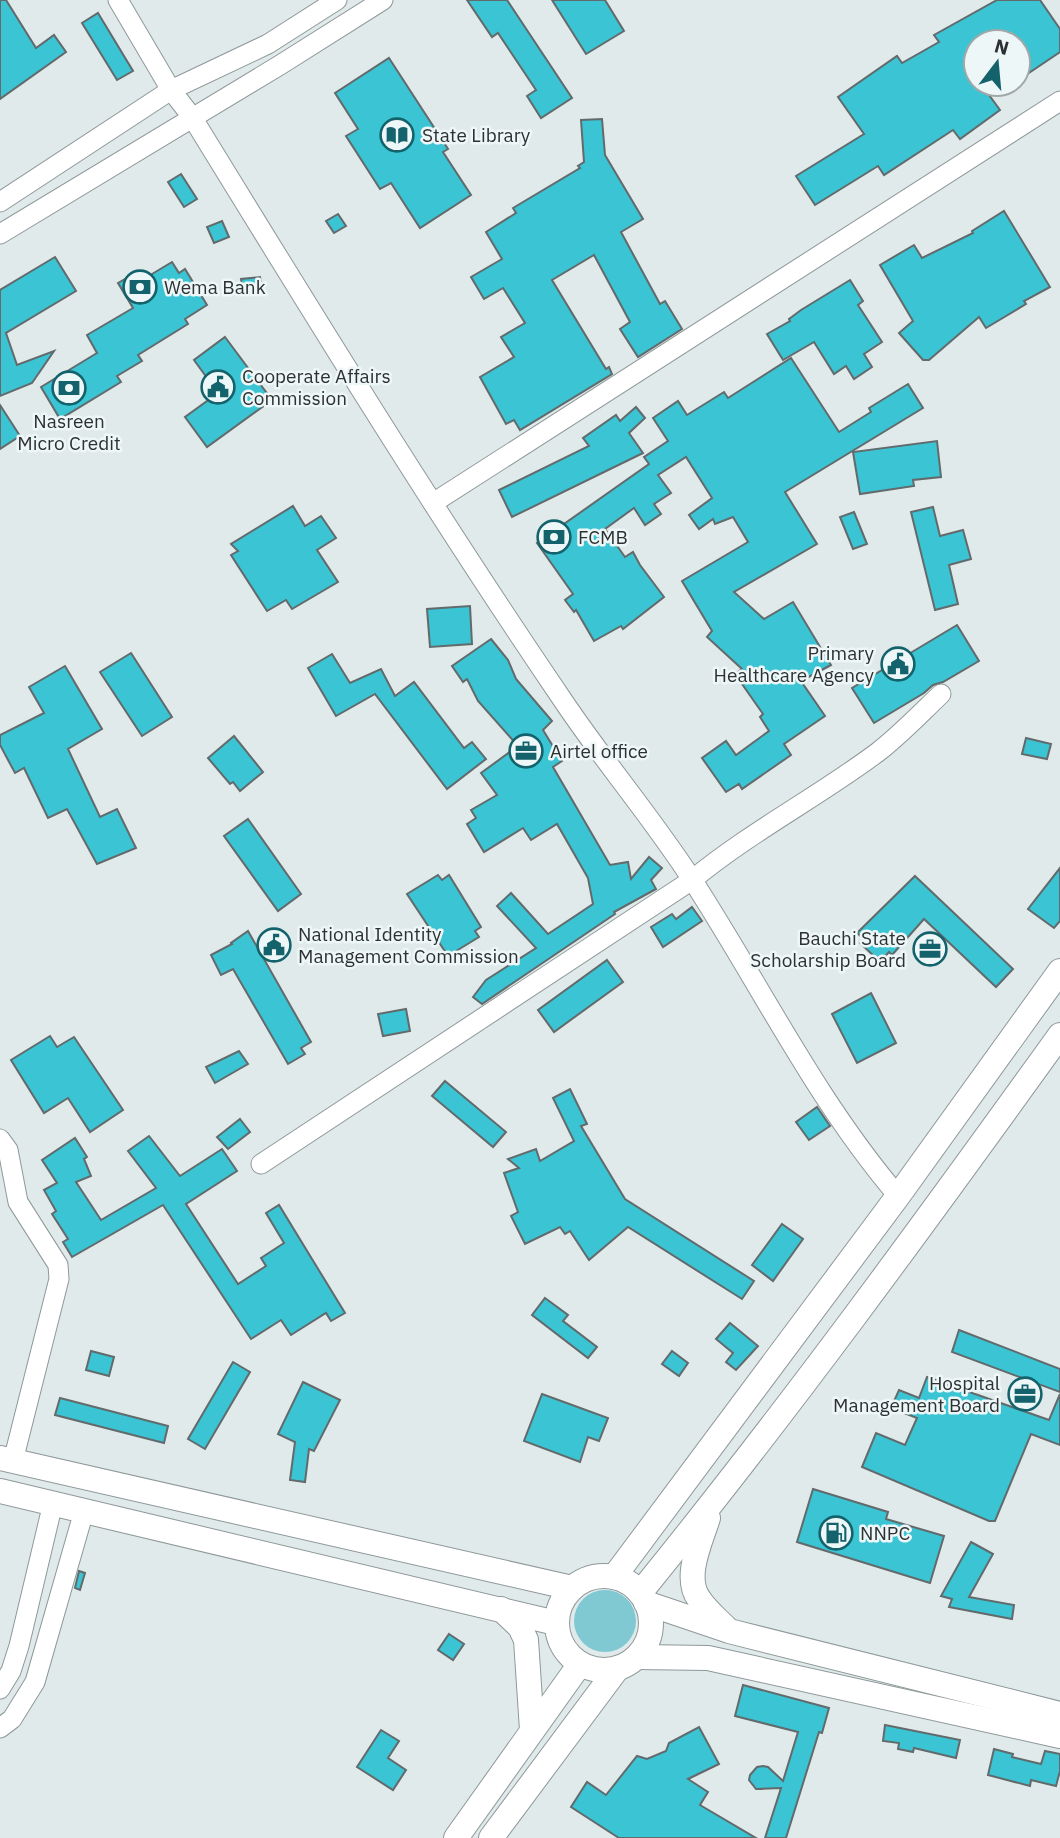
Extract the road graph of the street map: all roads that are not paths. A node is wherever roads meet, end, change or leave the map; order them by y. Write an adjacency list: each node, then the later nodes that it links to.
1 (118, 0): 4 (street)
2 (337, 0): 4 (street)
3 (383, 0): 6 (street)
4 (172, 90): 6 (street); 7 (street)
5 (1060, 102): 9 (street)
6 (192, 117): 8 (street); 9 (street)
7 (0, 202)
8 (0, 234)
9 (433, 503): 11 (street)
10 (942, 694): 11 (street)
11 (692, 880): 15 (street); 16 (street)
12 (1060, 971): 16 (street)
13 (1060, 1035): 20 (street)
14 (0, 1139): 17 (street)
15 (261, 1164)
16 (898, 1196): 22 (street)
17 (7, 1459): 23 (street)
18 (0, 1491): 19 (street)
19 (53, 1503): 21 (street); 30 (street)
20 (712, 1505): 24 (street); 27 (street)
21 (84, 1511): 25 (street); 32 (street)
22 (614, 1577): 23 (street); 24 (street)
23 (572, 1588): 26 (street)
24 (643, 1598): 27 (street); 28 (street)
25 (500, 1608): 26 (street); 33 (street)
26 (556, 1623): 29 (street)
27 (729, 1631): 31 (street)
28 (627, 1663): 29 (street); 34 (street); 36 (street)
29 (580, 1664): 33 (street)
30 (0, 1689)
31 (1060, 1714)
32 (0, 1728)
33 (533, 1730): 35 (street)
34 (1060, 1736)
35 (457, 1838)
36 (491, 1838)

